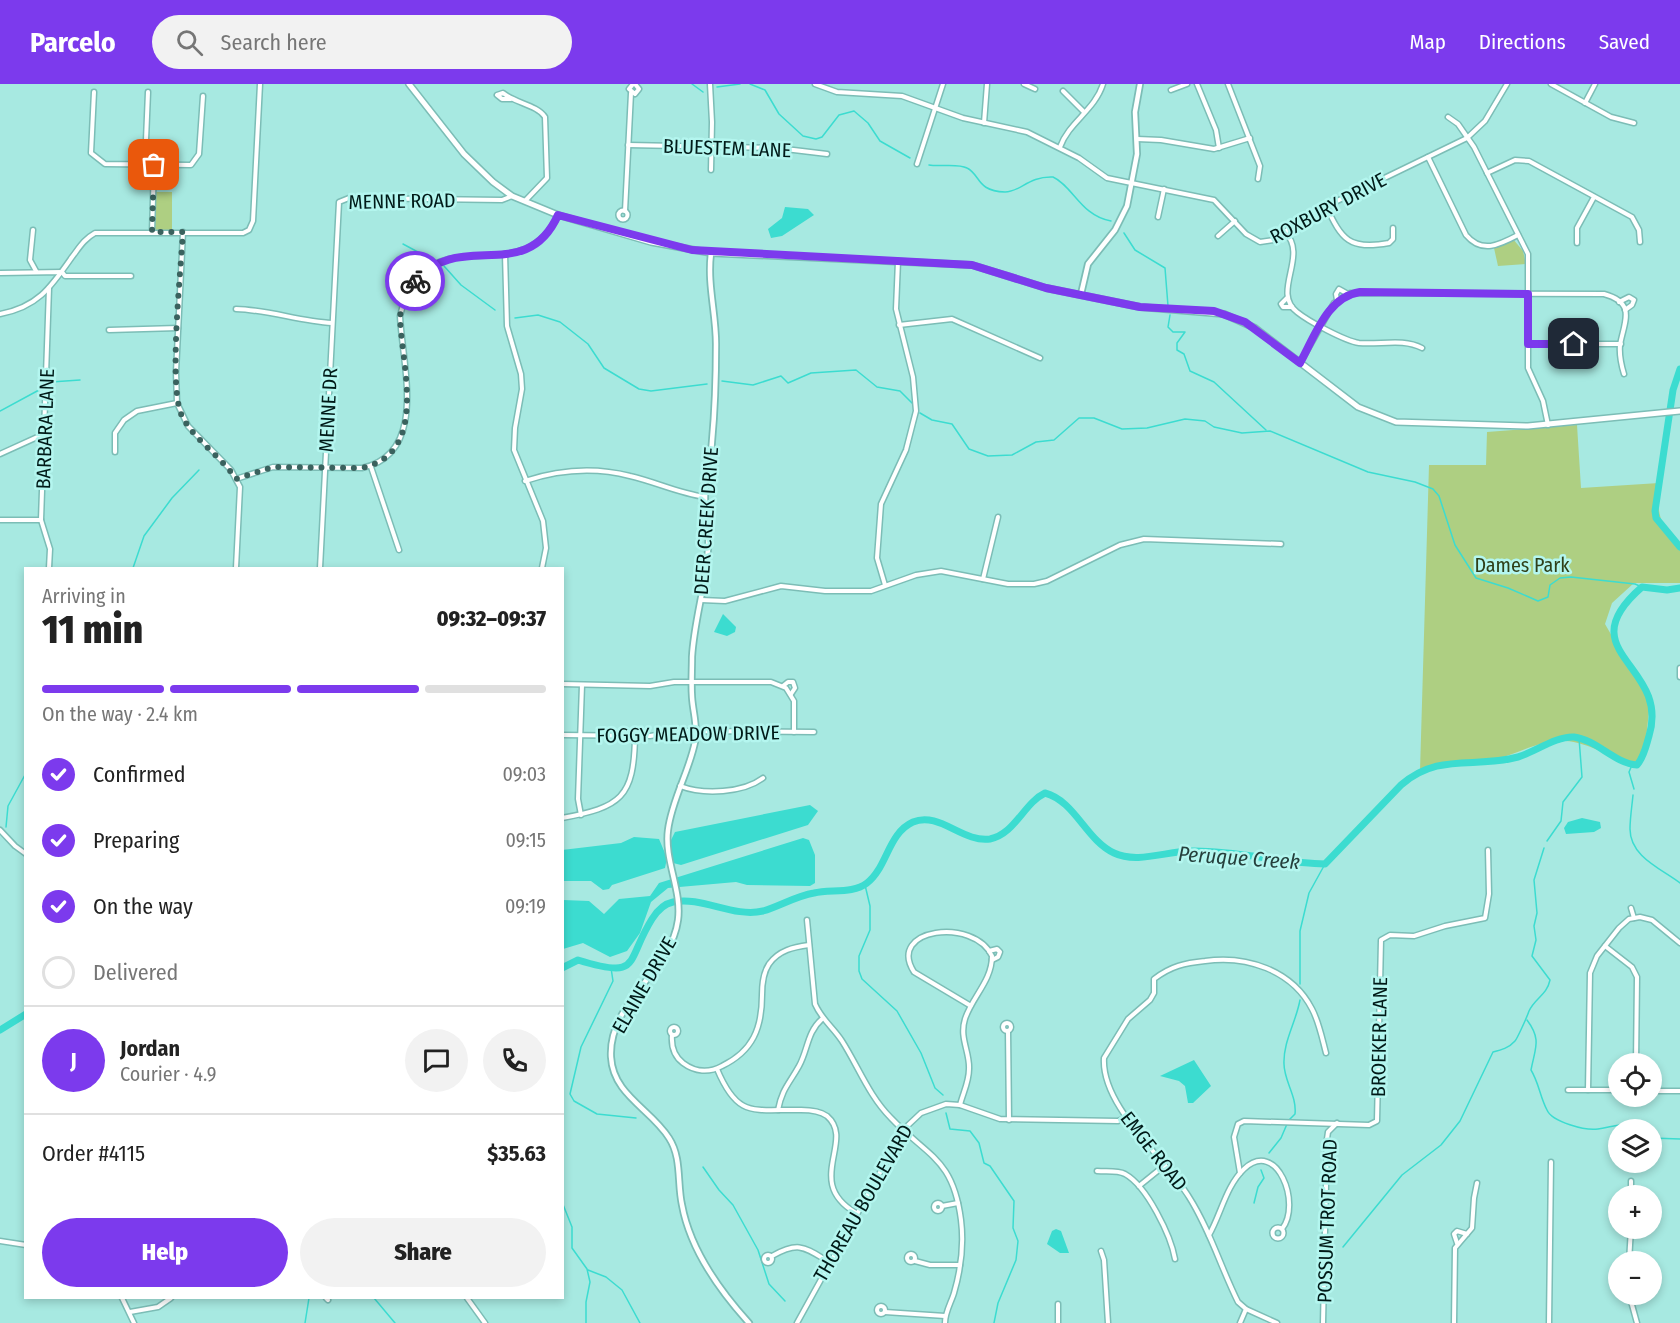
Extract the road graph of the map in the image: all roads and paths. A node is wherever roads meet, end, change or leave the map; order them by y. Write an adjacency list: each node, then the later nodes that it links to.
1 (260, 84): 61 (street)
2 (409, 84): 50 (main road)
3 (634, 84): 24 (street); 24 (street)
4 (710, 84): 37 (street)
5 (815, 84): 23 (street, ROXBURY DRIVE)
6 (855, 84): 23 (street)
7 (943, 84): 28 (street)
8 (987, 84): 31 (street)
9 (1024, 84): 18 (street)
10 (1103, 84): 29 (street)
11 (1140, 84): 35 (street)
12 (1187, 84): 19 (street)
13 (1197, 84): 39 (street)
14 (1228, 84): 33 (street)
15 (1507, 84): 34 (street, ROXBURY DRIVE)
16 (1551, 84): 27 (street)
17 (1595, 84): 27 (street)
18 (1035, 89)
19 (1171, 90)
20 (1063, 91): 29 (street)
21 (94, 92): 42 (street)
22 (148, 92): 42 (street)
23 (855, 92): 28 (street, ROXBURY DRIVE)
24 (631, 93): 36 (street)
25 (203, 96): 44 (street)
26 (511, 99): 52 (street)
27 (1585, 103): 32 (street)
28 (936, 108): 31 (street, ROXBURY DRIVE); 43 (street)
29 (1084, 112): 38 (street)
30 (1448, 117): 34 (street)
31 (984, 123): 38 (street, ROXBURY DRIVE)
32 (1634, 123)
33 (1250, 138): 39 (street); 47 (street)
34 (1467, 138): 41 (street, ROXBURY DRIVE); 46 (street)
35 (1137, 139): 39 (street); 48 (street)
36 (628, 145): 37 (street, BLUESTEM LANE); 62 (street)
37 (711, 147): 40 (street, BLUESTEM LANE); 45 (street)
38 (1060, 147): 48 (street, ROXBURY DRIVE)
39 (1220, 148)
40 (826, 154)
41 (1428, 157): 53 (street, ROXBURY DRIVE); 63 (street)
42 (145, 164): 44 (street)
43 (917, 164)
44 (154, 165): 60 (street)
45 (711, 170)
46 (1487, 173): 51 (street); 63 (street)
47 (1258, 179)
48 (1132, 182): 49 (street, ROXBURY DRIVE); 75 (street)
49 (1164, 189): 55 (street); 56 (street, ROXBURY DRIVE)
50 (512, 196): 52 (main road); 85 (street, MENNE ROAD)
51 (1594, 196): 65 (street); 66 (street)
52 (525, 201): 54 (main road)
53 (1326, 206): 57 (street); 59 (street, ROXBURY DRIVE)
54 (558, 215): 62 (main road); 68 (street)
55 (1158, 217)
56 (1235, 221): 59 (street, ROXBURY DRIVE); 64 (street)
57 (1393, 228)
58 (33, 230): 70 (street)
59 (1285, 231): 78 (street)
60 (152, 232): 61 (street); 71 (street)
61 (183, 232): 88 (street)
62 (619, 233): 67 (main road)
63 (1518, 235): 77 (street)
64 (1218, 236)
65 (1640, 242)
66 (1577, 243)
67 (711, 253): 69 (main road); 106 (street, DEER CREEK DRIVE)
68 (505, 254): 102 (street); 105 (street)
69 (898, 260): 75 (main road); 86 (street)
70 (36, 272): 71 (street); 72 (street)
71 (62, 272): 73 (street); 74 (street)
72 (0, 273)
73 (131, 276)
74 (49, 288): 84 (street); 99 (street, BARBARA LANE)
75 (1081, 294): 94 (main road)
76 (1348, 294): 77 (street); 79 (street); 79 (street)
77 (1528, 294): 80 (street); 90 (street)
78 (1287, 298): 81 (street); 81 (street)
79 (1337, 300): 87 (street)
80 (1619, 302): 83 (street); 83 (street)
81 (1292, 307): 87 (street)
82 (236, 309): 85 (street)
83 (1625, 310): 91 (street)
84 (0, 314)
85 (332, 323): 103 (street, MENNE DR)
86 (899, 325): 93 (street); 117 (street)
87 (1322, 325): 92 (street); 94 (street)
88 (178, 328): 89 (street); 96 (street)
89 (109, 330)
90 (1528, 344): 91 (street); 98 (street)
91 (1621, 345): 95 (street)
92 (1422, 348)
93 (1040, 358)
94 (1300, 363): 98 (main road)
95 (1624, 374)
96 (177, 403): 100 (street); 104 (street)
97 (1680, 411): 98 (main road)
98 (1548, 425)
99 (44, 434): 101 (street); 109 (street, BARBARA LANE)
100 (115, 452)
101 (0, 454)
102 (371, 466): 103 (street); 111 (street)
103 (326, 468): 104 (street); 114 (street, MENNE DR)
104 (236, 479): 113 (street)
105 (525, 481): 106 (street); 115 (street)
106 (705, 497): 118 (street, DEER CREEK DRIVE)
107 (998, 517): 116 (street)
108 (0, 520): 109 (street)
109 (40, 520): 112 (street, BARBARA LANE)
110 (1281, 544): 116 (street)
111 (399, 550)
112 (49, 567)
113 (236, 567)
114 (320, 567)
115 (542, 567)
116 (983, 579): 117 (street)
117 (885, 585): 118 (street)
118 (701, 600): 121 (street, DEER CREEK DRIVE)
119 (1680, 668): 120 (street)
120 (1680, 677)
121 (692, 682): 123 (street); 124 (street); 126 (street, DEER CREEK DRIVE)
122 (564, 684): 123 (street)
123 (582, 685): 130 (street)
124 (783, 687): 125 (street); 125 (street)
125 (791, 694): 127 (street)
126 (696, 731): 127 (street, FOGGY MEADOW DRIVE); 131 (street, FOGGY MEADOW DRIVE); 133 (street, DEER CREEK DRIVE)
127 (794, 732): 128 (street, FOGGY MEADOW DRIVE)
128 (814, 732)
129 (564, 735): 130 (street, FOGGY MEADOW DRIVE)
130 (580, 736): 131 (street, FOGGY MEADOW DRIVE); 134 (street)
131 (635, 736): 134 (street)
132 (764, 778): 133 (street)
133 (680, 786): 136 (street, DEER CREEK DRIVE)
134 (581, 815): 135 (street)
135 (564, 818)
136 (669, 821): 202 (street, ELAINE DRIVE)
137 (0, 830): 139 (street)
138 (1488, 850): 166 (street, BROEKER LANE)
139 (24, 852)
140 (1631, 908): 141 (street)
141 (1634, 918): 144 (street); 147 (street)
142 (807, 920): 146 (street)
143 (1680, 933): 144 (street)
144 (1676, 938): 145 (street)
145 (1680, 943)
146 (810, 945): 151 (street); 156 (street)
147 (1605, 945): 155 (street); 158 (street)
148 (989, 951): 149 (street); 149 (street); 150 (street)
149 (992, 960): 150 (street)
150 (971, 1006): 162 (street)
151 (822, 1019): 163 (street); 167 (street)
152 (1008, 1031): 165 (street)
153 (672, 1035): 156 (street)
154 (1326, 1053): 164 (street, EMGE ROAD)
155 (1636, 1053)
156 (717, 1069): 163 (street)
157 (1568, 1090): 158 (street)
158 (1588, 1090): 159 (street)
159 (1608, 1090)
160 (1662, 1090): 161 (street)
161 (1680, 1091)
162 (960, 1105): 165 (street, THOREAU BOULEVARD); 167 (street, THOREAU BOULEVARD)
163 (778, 1110): 178 (street)
164 (1125, 1118): 165 (street, THOREAU BOULEVARD); 169 (street, EMGE ROAD)
165 (1009, 1120)
166 (1337, 1123): 171 (street, BROEKER LANE); 209 (street, POSSUM TROT ROAD)
167 (904, 1129): 176 (street); 178 (street, THOREAU BOULEVARD)
168 (1551, 1162): 211 (street)
169 (1165, 1165): 175 (street); 181 (street, EMGE ROAD)
170 (1097, 1171): 175 (street)
171 (1240, 1173): 179 (street); 181 (street)
172 (1631, 1181): 174 (street)
173 (1478, 1183): 180 (street)
174 (1631, 1185)
175 (1139, 1186): 187 (street)
176 (958, 1203): 177 (street); 190 (street)
177 (942, 1206)
178 (856, 1213): 189 (street, THOREAU BOULEVARD)
179 (1282, 1229)
180 (1467, 1234): 183 (street); 183 (street)
181 (1209, 1235): 196 (street, EMGE ROAD)
182 (0, 1241): 184 (street)
183 (1457, 1244): 210 (street)
184 (24, 1245)
185 (1101, 1251): 206 (street)
186 (772, 1256): 189 (street)
187 (1175, 1259)
188 (915, 1261): 190 (street)
189 (829, 1262): 203 (street, THOREAU BOULEVARD)
190 (960, 1265): 199 (street)
191 (123, 1299): 197 (street)
192 (170, 1299): 197 (street)
193 (468, 1299): 201 (street)
194 (1058, 1304): 205 (street)
195 (1632, 1305): 212 (street)
196 (1246, 1309): 207 (street); 208 (street)
197 (130, 1312): 200 (street)
198 (885, 1312): 199 (street)
199 (945, 1316): 204 (street)
200 (134, 1323)
201 (485, 1323)
202 (749, 1323)
203 (797, 1323)
204 (945, 1323)
205 (1058, 1323)
206 (1108, 1323)
207 (1240, 1323)
208 (1277, 1323)
209 (1323, 1323)
210 (1454, 1323)
211 (1549, 1323)
212 (1637, 1323)

